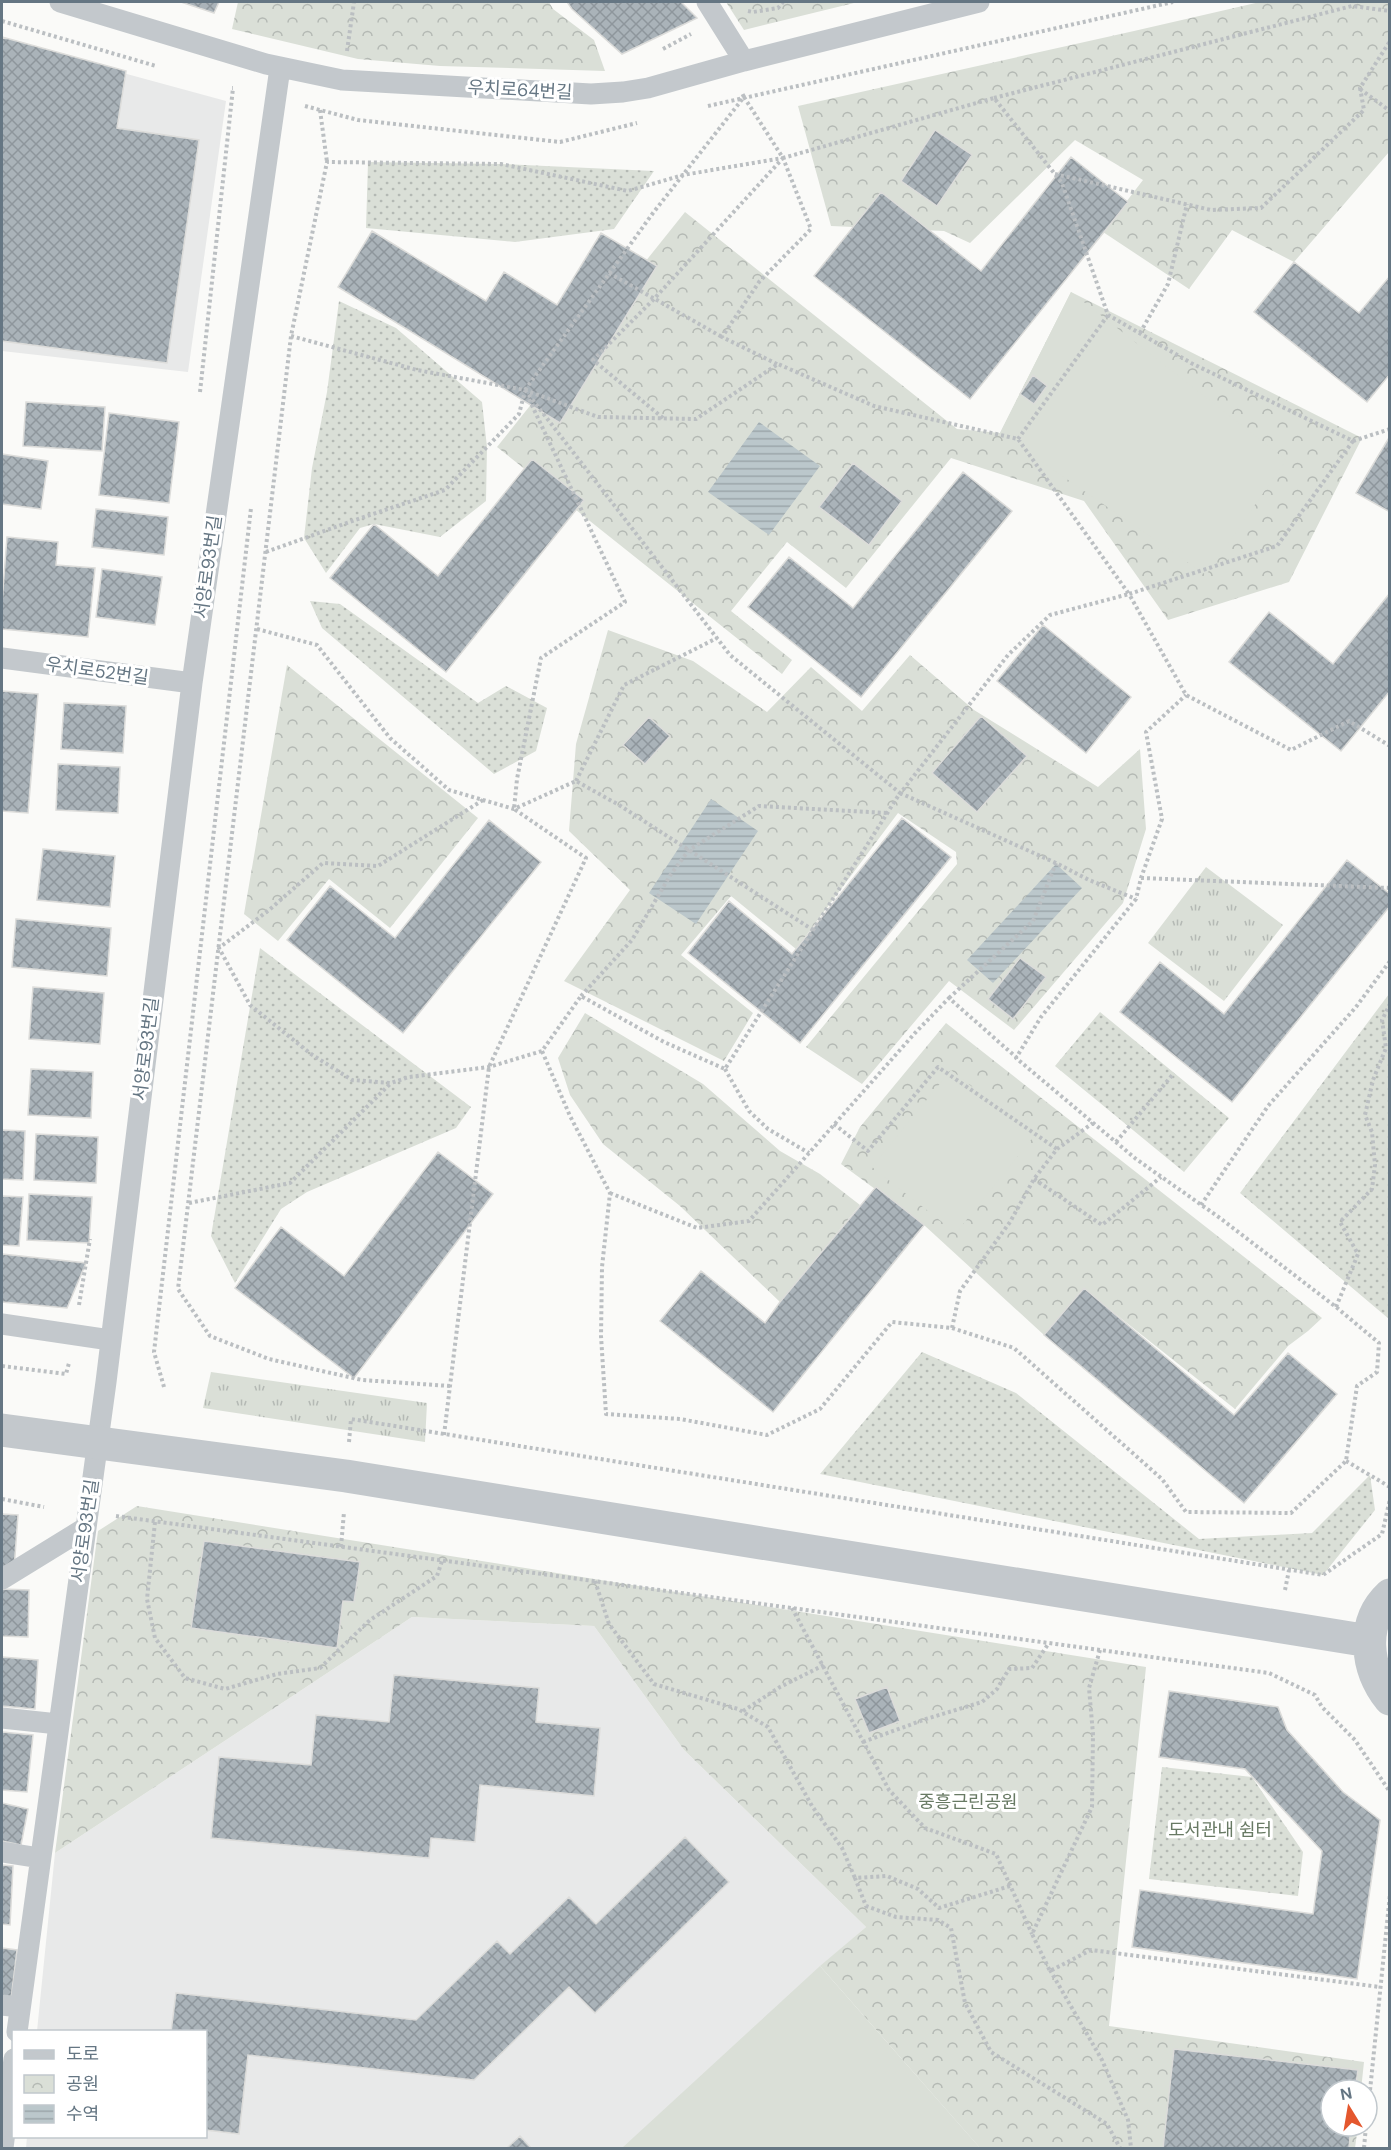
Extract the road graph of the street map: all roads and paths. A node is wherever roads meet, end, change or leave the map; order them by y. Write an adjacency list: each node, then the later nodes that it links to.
1 (60, 2): 12 (lane, 우치로64번길)
2 (354, 2): 10 (path)
3 (706, 2): 11 (lane)
4 (783, 2): 7 (path)
5 (979, 2): 11 (lane, 우치로64번길)
6 (1173, 2): 14 (path)
7 (745, 10)
8 (1389, 11): 15 (path)
9 (1389, 41): 13 (path)
10 (347, 56)
11 (735, 64): 12 (lane, 우치로64번길); 14 (path)
12 (280, 68): 41 (lane, 서양로93번길)
13 (1360, 88): 17 (path); 22 (path)
14 (744, 97): 18 (path); 20 (path)
15 (994, 98): 18 (path); 21 (path)
16 (321, 110): 19 (path)
17 (1389, 111)
18 (783, 158): 20 (path); 24 (path); 28 (path)
19 (327, 162): 20 (path); 27 (path)
20 (682, 174): 23 (path)
21 (1055, 174): 22 (path); 25 (path)
22 (1187, 204): 26 (path)
23 (609, 273): 24 (path); 30 (path)
24 (654, 299): 28 (path); 31 (path)
25 (1108, 315): 26 (path); 33 (path)
26 (1140, 333): 34 (path)
27 (291, 336): 30 (path); 36 (path)
28 (722, 337): 29 (path)
29 (777, 364): 31 (path); 33 (path)
30 (525, 390): 31 (path); 36 (path); 39 (path); 47 (path)
31 (664, 419)
32 (1389, 429): 34 (path)
33 (1018, 439): 37 (path)
34 (1353, 441): 37 (path)
35 (252, 497): 81 (path)
36 (266, 552): 38 (path)
37 (1129, 594): 42 (path); 45 (path)
38 (257, 629): 46 (path); 55 (path)
39 (717, 638): 44 (path); 45 (path)
40 (2, 658): 41 (lane, 우치로52번길)
41 (192, 683): 79 (lane, 서양로93번길)
42 (1186, 695): 43 (path); 51 (path)
43 (1389, 746)
44 (576, 781): 47 (path); 49 (path)
45 (900, 793): 48 (path); 50 (path)
46 (483, 800): 47 (path); 55 (path)
47 (514, 809): 62 (path)
48 (887, 813): 49 (path); 54 (path)
49 (689, 850): 54 (path); 57 (path)
50 (1056, 863): 53 (path); 58 (path)
51 (1141, 878): 52 (path); 53 (path)
52 (1389, 888)
53 (1136, 899): 61 (path)
54 (813, 930): 63 (path)
55 (219, 948): 65 (path); 74 (path)
56 (1389, 961): 75 (path)
57 (581, 996): 60 (path); 63 (path)
58 (949, 998): 61 (path); 67 (path)
59 (1389, 1004): 76 (path)
60 (542, 1051): 62 (path); 73 (path)
61 (1016, 1058): 66 (path)
62 (489, 1067): 65 (path); 80 (path)
63 (725, 1069): 70 (path)
64 (1174, 1073): 68 (path)
65 (391, 1083): 74 (path)
66 (1093, 1123): 68 (path); 69 (path)
67 (834, 1125): 69 (path); 70 (path)
68 (1116, 1142): 71 (path)
69 (1057, 1149): 72 (path)
70 (809, 1153): 73 (path)
71 (1161, 1177): 72 (path); 75 (path)
72 (1034, 1179): 78 (path)
73 (610, 1193): 78 (path)
74 (189, 1203): 80 (path)
75 (1202, 1205): 76 (path)
76 (1336, 1307): 85 (path)
77 (2, 1324): 79 (lane)
78 (952, 1328): 85 (path)
79 (110, 1340): 84 (lane, 서양로93번길)
80 (450, 1386): 83 (path)
81 (164, 1387)
82 (2, 1430): 84 (street)
83 (444, 1435): 86 (path); 89 (path)
84 (97, 1443): 86 (street); 93 (lane, 서양로93번길)
85 (1346, 1461): 87 (path)
86 (346, 1476): 94 (path); 100 (street)
87 (1389, 1487)
88 (2, 1499): 90 (path)
89 (1389, 1499)
90 (44, 1507)
91 (110, 1515): 92 (path)
92 (155, 1522): 94 (path); 95 (path)
93 (85, 1528): 96 (lane); 107 (lane, 서양로93번길)
94 (342, 1547): 95 (path)
95 (442, 1561): 97 (path)
96 (2, 1579)
97 (595, 1581): 99 (path); 105 (path)
98 (1389, 1594): 100 (street)
99 (792, 1608): 101 (path); 103 (path)
100 (1370, 1641): 104 (street)
101 (1049, 1643): 102 (path); 108 (path)
102 (1100, 1650): 109 (path); 115 (path)
103 (824, 1665): 105 (path); 108 (path)
104 (1389, 1699)
105 (743, 1712): 112 (path)
106 (2, 1718): 107 (lane)
107 (58, 1724): 111 (lane, 서양로93번길)
108 (863, 1742): 113 (path)
109 (1389, 1792)
110 (2, 1852): 111 (lane)
111 (40, 1858): 118 (lane, 서양로93번길)
112 (855, 1878): 113 (path); 123 (path)
113 (1010, 1886): 115 (path)
114 (1389, 1894): 117 (path)
115 (1032, 1934): 116 (path)
116 (1050, 1971): 117 (path); 124 (path)
117 (1380, 1987): 121 (path)
118 (10, 2006): 119 (lane, 서양로93번길)
119 (17, 2030)
120 (12, 2075): 122 (lane)
121 (1371, 2078)
122 (3, 2148)
123 (1120, 2148)
124 (1131, 2148)

